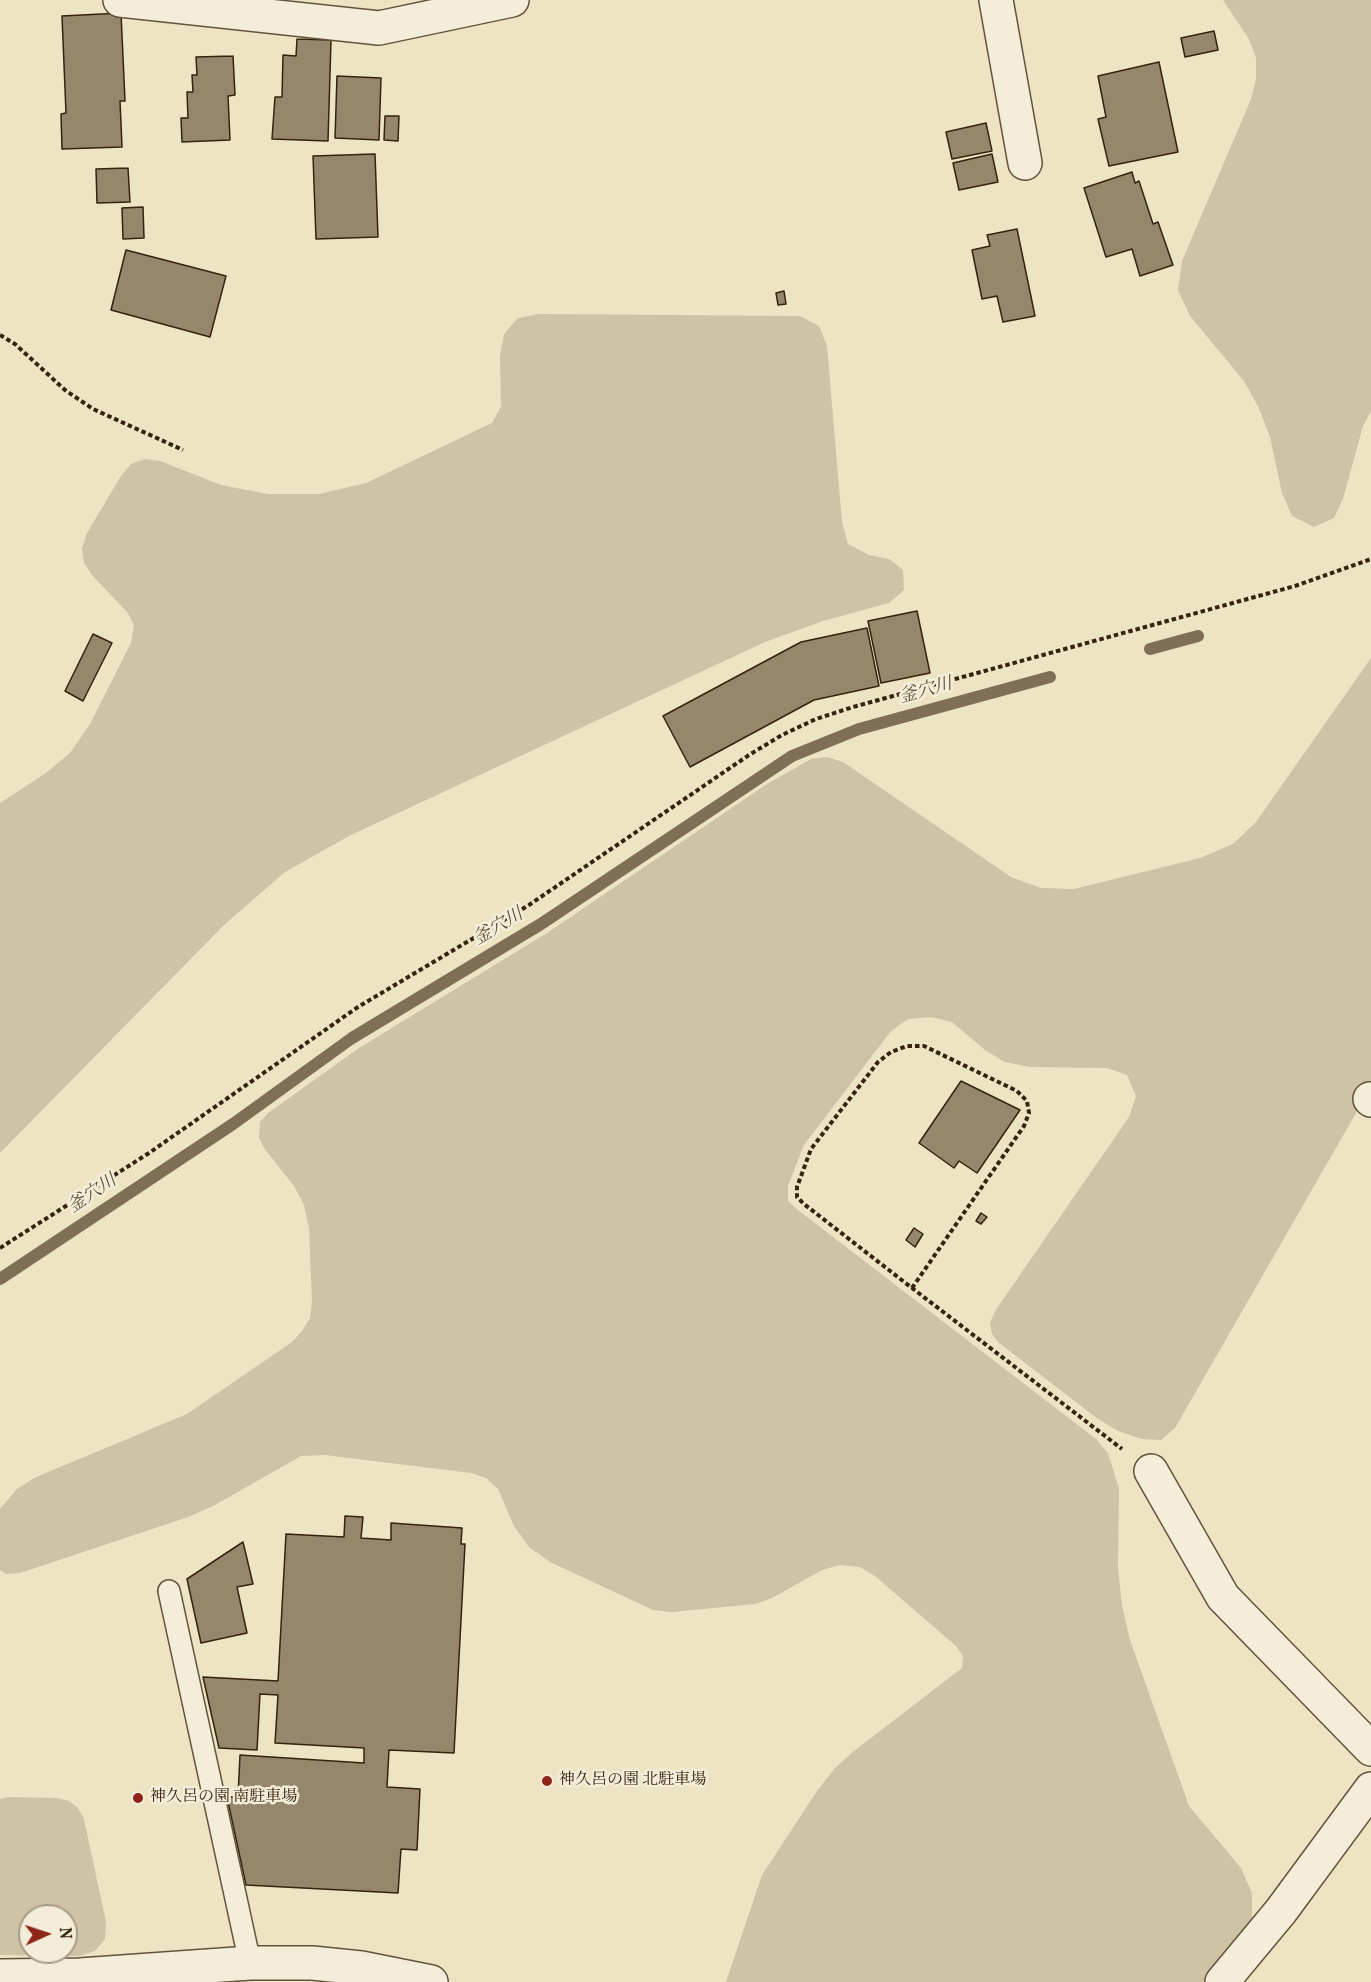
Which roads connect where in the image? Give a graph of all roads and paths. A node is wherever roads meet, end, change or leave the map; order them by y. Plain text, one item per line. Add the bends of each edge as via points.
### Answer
1 (120, 0) edge
2 (512, 0) edge
3 (996, 0) edge
4 (1025, 163) dead end
5 (0, 335) edge
6 (183, 450) dead end
7 (1371, 559) edge
8 (0, 1248) edge
9 (912, 1288) junction
10 (1151, 1471) joint
11 (169, 1591) dead end
12 (1371, 1749) edge
13 (1371, 1789) edge
14 (250, 1963) junction
15 (0, 1976) edge
16 (431, 1982) edge
17 (1222, 1982) edge

1 - 2 street via 379,28
3 - 4 street
5 - 6 path via 93,409
7 - 8 path via 1295,586 853,707 782,735 529,904 358,1007 176,1135
9 - 9 path via 804,1204 797,1197 797,1187 811,1149 878,1062 899,1049 924,1046 1017,1090 1027,1101 1029,1113 1024,1126
9 - 10 path
10 - 12 street via 1223,1597
11 - 14 lane
13 - 17 street via 1256,1944
14 - 15 street via 80,1975
14 - 16 street via 361,1968

